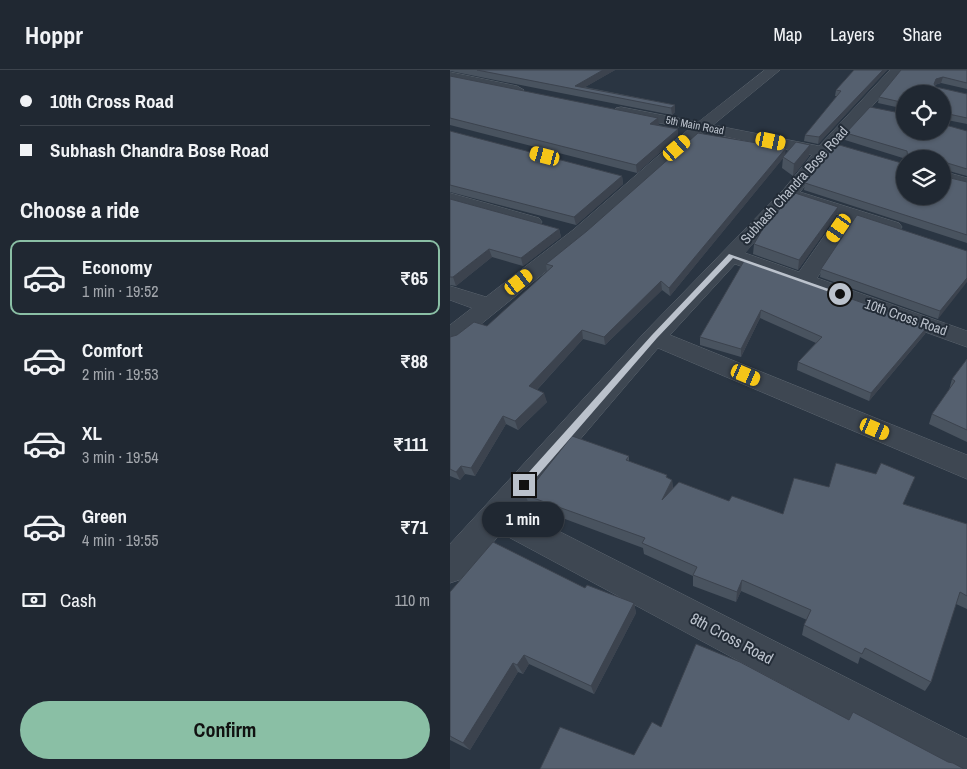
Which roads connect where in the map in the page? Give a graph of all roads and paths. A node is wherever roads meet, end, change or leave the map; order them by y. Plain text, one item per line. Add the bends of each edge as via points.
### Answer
1 (490, 70) edge
2 (772, 70) edge
3 (897, 70) edge
4 (450, 76) edge
5 (470, 79) junction
6 (450, 88) edge
7 (533, 94) edge
8 (608, 108) edge
9 (702, 126) junction
10 (835, 148) junction
11 (621, 176) edge
12 (951, 179) edge
13 (640, 181) junction
14 (967, 183) edge
15 (790, 193) junction
16 (450, 198) edge
17 (850, 213) junction
18 (580, 234) junction
19 (913, 234) edge
20 (732, 255) junction
21 (804, 281) junction
22 (450, 293) edge
23 (489, 306) junction
24 (450, 337) edge
25 (654, 337) junction
26 (967, 338) edge
27 (967, 467) edge
28 (497, 515) junction
29 (450, 568) edge
30 (967, 761) edge

1 - 5 street
2 - 9 street
3 - 10 street, Subhash Chandra Bose Road via 874,108
4 - 5 street
5 - 6 street
5 - 7 street
8 - 9 street, 5th Main Road
9 - 10 street, 5th Main Road
9 - 13 street
10 - 15 street, Subhash Chandra Bose Road
11 - 13 street
12 - 14 street
13 - 18 street
15 - 17 street
15 - 20 street, Subhash Chandra Bose Road
16 - 18 street
17 - 19 street
17 - 21 street
18 - 23 street
20 - 21 street, 10th Cross Road
20 - 25 street, Subhash Chandra Bose Road
21 - 26 street, 10th Cross Road
22 - 23 street
23 - 24 street
25 - 27 street
25 - 28 street, Subhash Chandra Bose Road
28 - 29 street, Subhash Chandra Bose Road
28 - 30 street, 8th Cross Road

